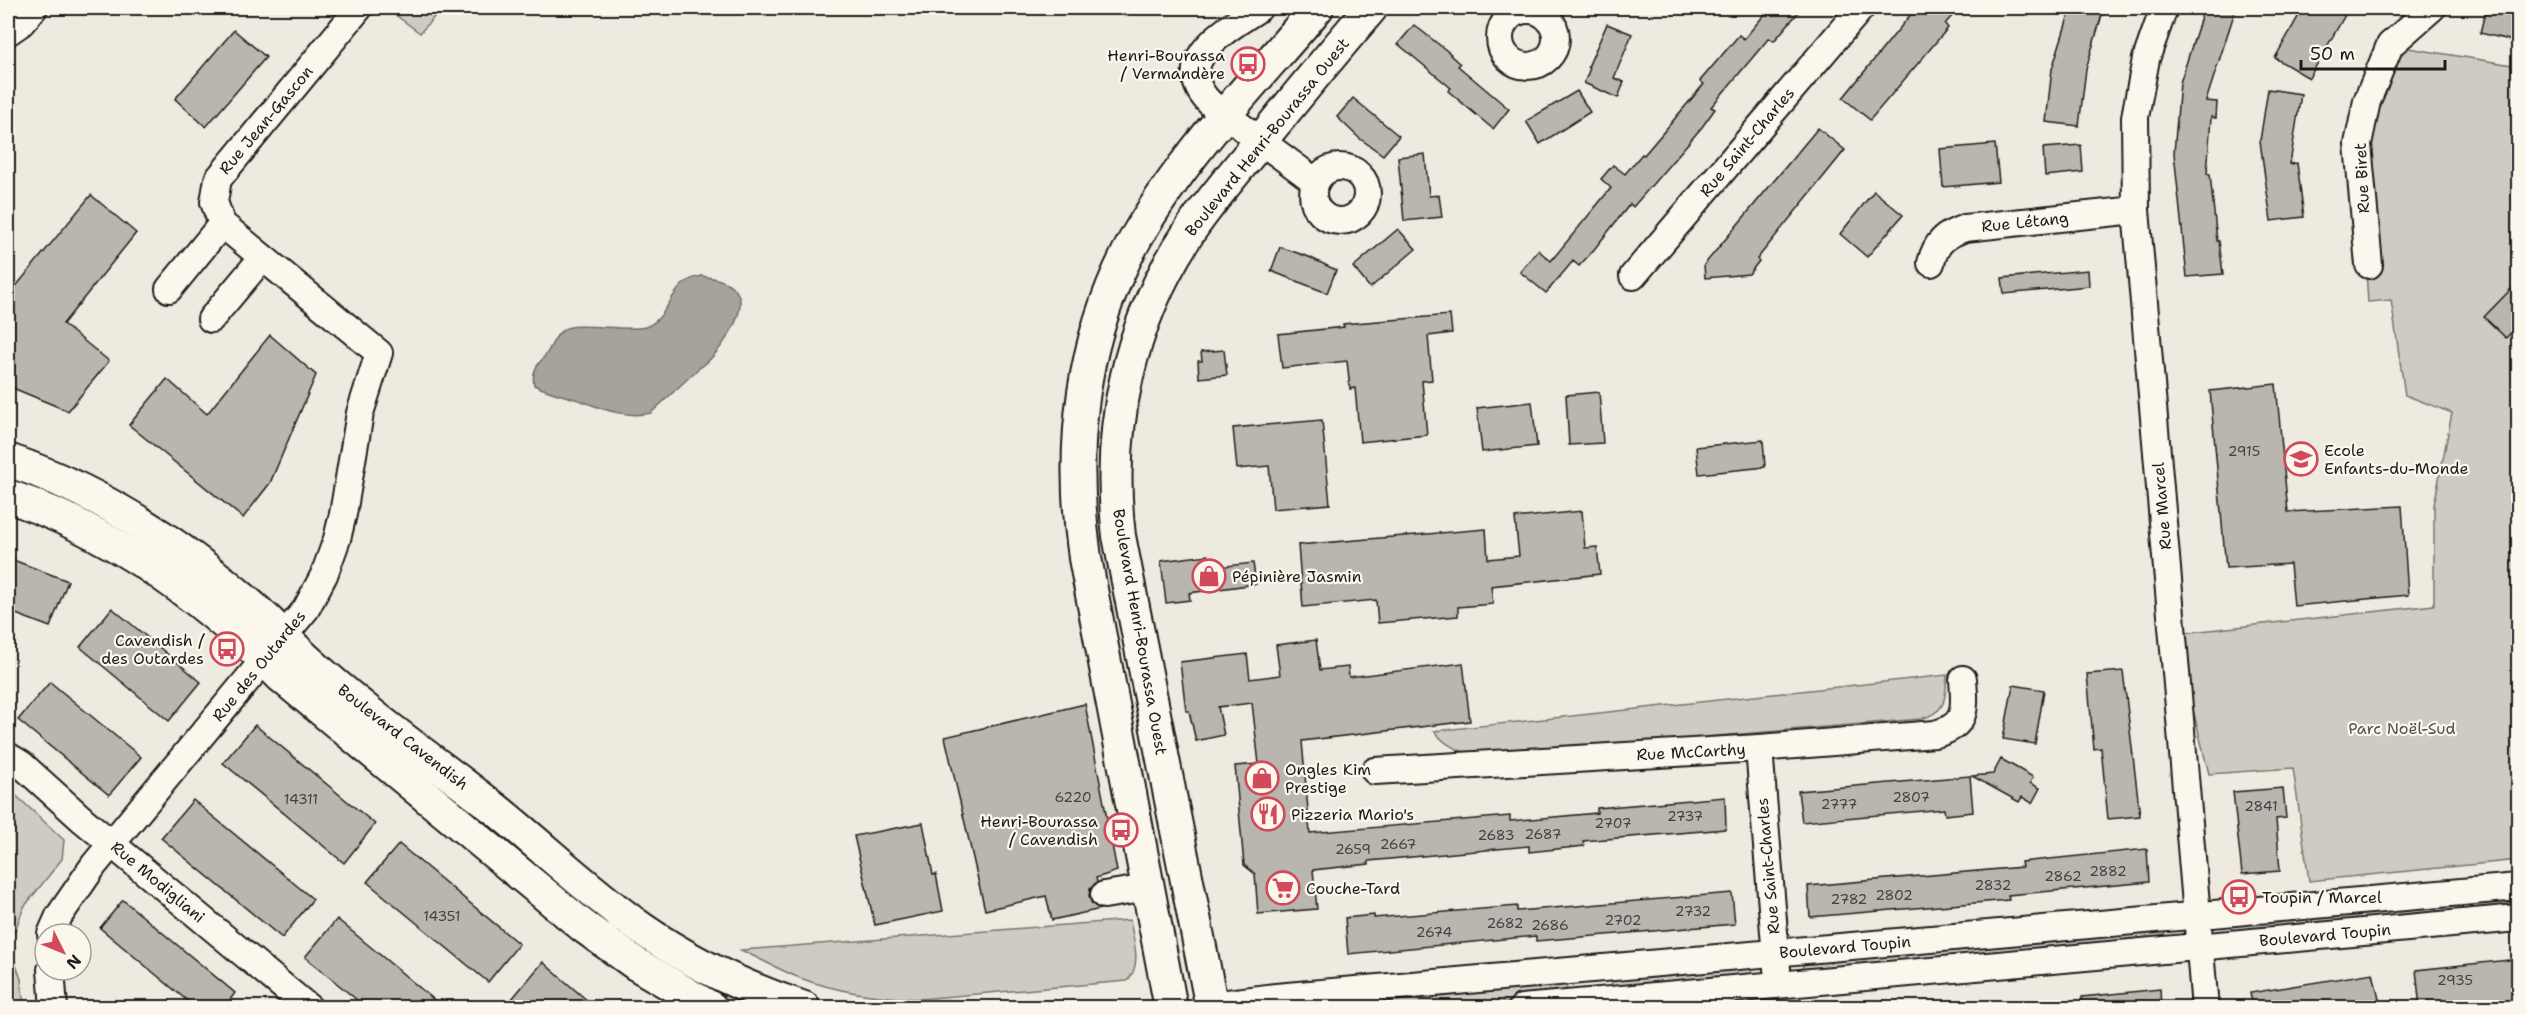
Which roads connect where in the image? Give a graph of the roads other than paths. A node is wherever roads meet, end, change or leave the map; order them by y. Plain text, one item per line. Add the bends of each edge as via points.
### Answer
1 (34, 8) edge
2 (359, 8) edge
3 (1259, 8) edge
4 (1317, 8) edge
5 (1371, 8) edge
6 (1861, 8) edge
7 (2164, 8) edge
8 (2432, 8) edge
9 (8, 32) edge
10 (1226, 115) junction
11 (1261, 140) junction
12 (1316, 182) dead end
13 (2136, 210) junction
14 (222, 224) junction
15 (262, 258) junction
16 (1932, 263) dead end
17 (2369, 265) dead end
18 (1633, 276) dead end
19 (169, 290) dead end
20 (211, 319) dead end
21 (8, 460) edge
22 (8, 496) edge
23 (275, 649) junction
24 (1963, 679) dead end
25 (1759, 748) junction
26 (8, 756) edge
27 (1375, 771) dead end
28 (112, 843) junction
29 (1147, 883) junction
30 (2518, 887) edge
31 (1107, 889) dead end
32 (2199, 915) junction
33 (2518, 918) edge
34 (56, 922) edge
35 (2201, 946) junction
36 (1775, 954) junction
37 (1589, 970) junction
38 (52, 982) edge
39 (1778, 984) junction
40 (1592, 1004) edge
41 (305, 1006) edge
42 (1171, 1007) edge
43 (1209, 1007) edge
44 (54, 1008) edge
45 (711, 1008) edge
46 (804, 1008) edge
47 (1162, 1008) edge
48 (1522, 1008) edge
49 (2205, 1008) edge

1 - 9 street
2 - 14 street, Rue Jean-Gascon via 218,179 214,202
3 - 10 street via 1215,38 1197,63 1202,93
4 - 10 main road
5 - 11 main road, Boulevard Henri-Bourassa Ouest
6 - 18 street, Rue Saint-Charles
7 - 13 street, Rue Marcel via 2146,59 2135,117
8 - 17 street, Rue Biret via 2390,45 2367,101 2358,144
10 - 11 street
10 - 29 main road via 1171,184 1127,254 1092,348 1080,421 1079,517
11 - 12 street
11 - 43 main road, Boulevard Henri-Bourassa Ouest via 1191,230 1152,301 1126,376 1115,450 1116,512 1122,556
13 - 16 street, Rue Létang via 1965,228 1940,241
13 - 32 street, Rue Marcel
14 - 15 street
14 - 19 street
15 - 20 street
15 - 23 street, Rue des Outardes via 379,353 360,413 343,514 331,557 306,609
21 - 23 main road, Boulevard Cavendish via 81,490 149,528 195,562
22 - 23 main road, Boulevard Cavendish via 91,532 159,571 202,604
23 - 28 street, Rue des Outardes
23 - 45 main road, Boulevard Cavendish via 282,677 583,926 636,964
23 - 46 main road, Boulevard Cavendish via 307,660 642,928 724,976
24 - 25 street, Rue McCarthy via 1965,705 1951,730
25 - 27 street, Rue McCarthy
25 - 36 street, Rue Saint-Charles
26 - 28 street, Rue Modigliani
28 - 34 street, Rue des Outardes
28 - 41 street, Rue Modigliani
29 - 31 street
29 - 42 main road
30 - 32 street, Boulevard Toupin
32 - 35 street, Rue Marcel
32 - 36 street, Boulevard Toupin
33 - 35 street, Boulevard Toupin
35 - 39 street, Boulevard Toupin
35 - 49 street, Rue Marcel
36 - 37 street, Boulevard Toupin
36 - 39 street, Rue Saint-Charles
37 - 40 street
37 - 43 street, Boulevard Toupin via 1276,997
38 - 44 street
39 - 40 street, Boulevard Toupin
40 - 48 street, Boulevard Toupin
42 - 43 main road, Boulevard Toupin
42 - 47 main road

